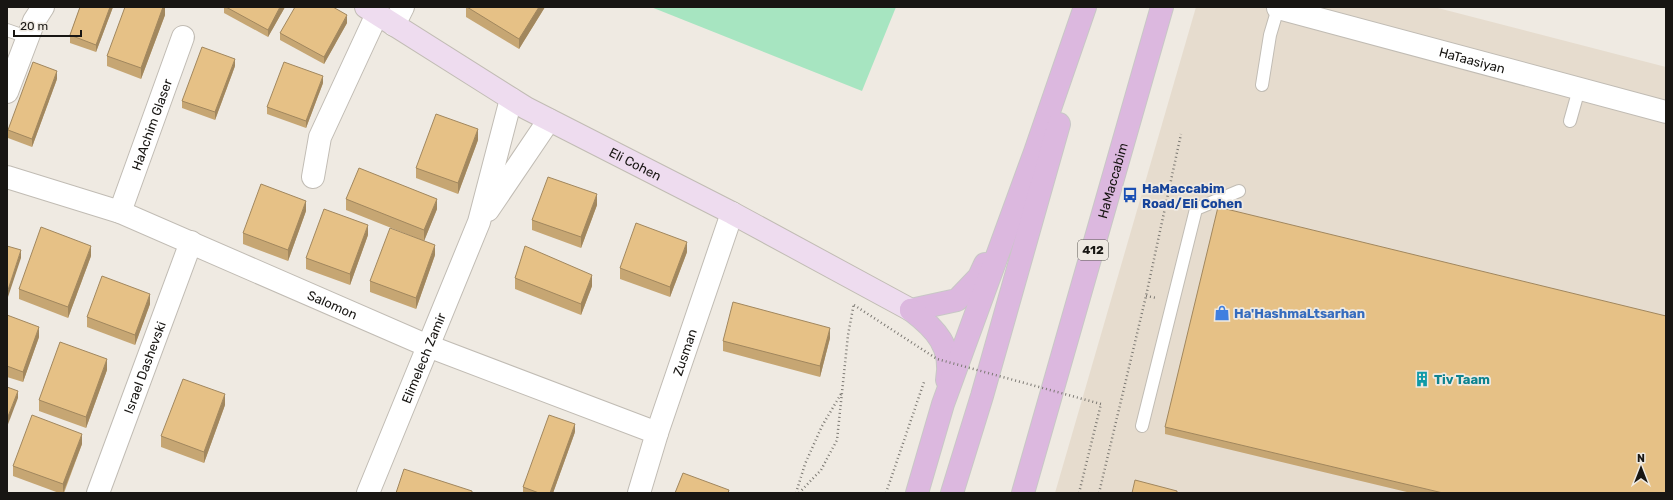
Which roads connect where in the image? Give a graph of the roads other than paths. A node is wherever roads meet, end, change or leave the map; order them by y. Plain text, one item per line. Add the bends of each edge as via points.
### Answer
1 (43, 7) edge
2 (1085, 7) edge
3 (1092, 7) edge
4 (1162, 7) edge
5 (1278, 8) joint
6 (385, 13) edge
7 (7, 30) edge
8 (27, 37) junction
9 (184, 37) dead end
10 (1262, 85) dead end
11 (1579, 89) junction
12 (7, 92) edge
13 (511, 99) junction
14 (1666, 112) edge
15 (549, 120) junction
16 (1570, 121) dead end
17 (313, 176) dead end
18 (7, 177) edge
19 (1024, 180) junction
20 (1239, 191) dead end
21 (120, 212) junction
22 (732, 213) junction
23 (479, 222) junction
24 (191, 242) junction
25 (911, 310) junction
26 (428, 346) junction
27 (943, 404) junction
28 (1142, 426) dead end
29 (657, 433) junction
30 (98, 493) edge
31 (368, 493) edge
32 (639, 493) edge
33 (917, 493) edge
34 (952, 493) edge
35 (1023, 493) edge

1 - 8 street
2 - 19 main road
3 - 34 main road
4 - 35 main road, HaMaccabim / 412
5 - 10 lane via 1270,35
5 - 11 street, HaTaasiyan
6 - 13 street, Eli Cohen
6 - 17 street via 320,137
7 - 8 lane
8 - 12 street
9 - 21 street, HaAchim Glaser
11 - 14 street, HaTaasiyan
11 - 16 lane
13 - 15 street, Eli Cohen
13 - 23 street, Elimelech Zamir
15 - 22 street, Eli Cohen
15 - 23 street, Elimelech Zamir
18 - 21 street, Salomon
19 - 25 main road via 979,277 957,300
19 - 27 main road
20 - 28 lane via 1196,209
21 - 24 street, Salomon
22 - 25 street, Eli Cohen
22 - 29 street, Zusman
23 - 26 street, Elimelech Zamir
24 - 26 street, Salomon
24 - 30 street, Israel Dashevski
25 - 27 main road via 930,324 945,347 949,368
26 - 29 street, Salomon
26 - 31 street, Elimelech Zamir
27 - 33 main road
29 - 32 street, Zusman

